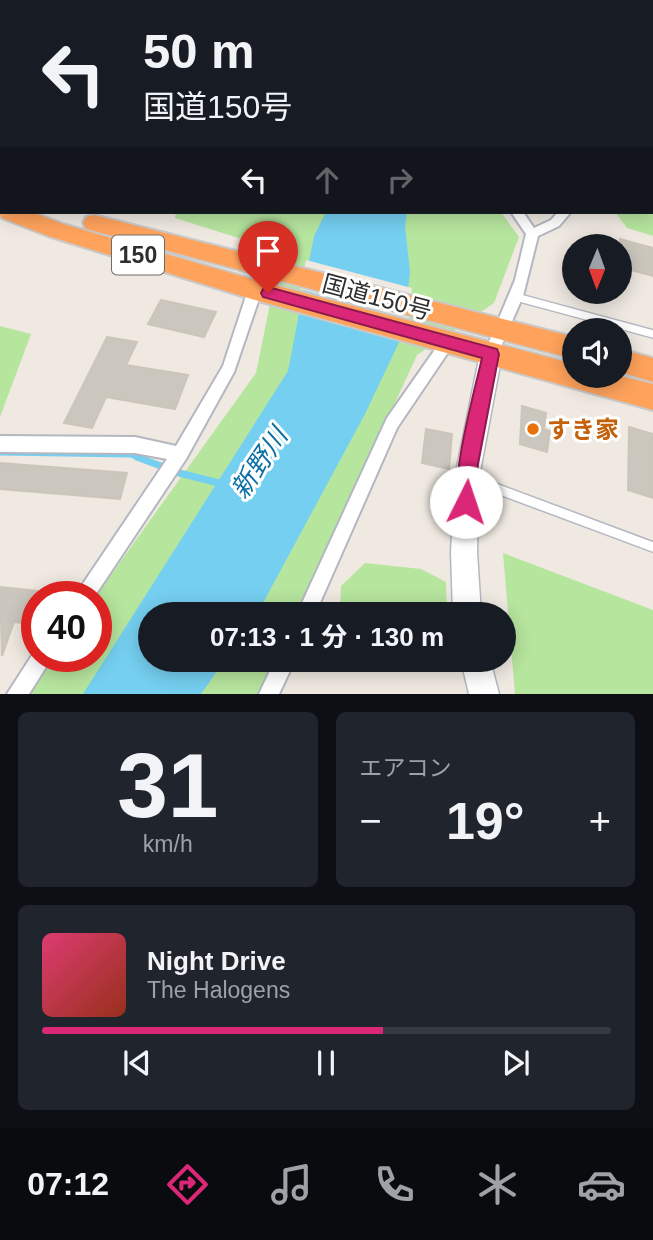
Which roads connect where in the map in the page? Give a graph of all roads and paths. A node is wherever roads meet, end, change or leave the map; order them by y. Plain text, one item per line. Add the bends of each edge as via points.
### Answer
1 (15, 214) edge
2 (65, 214) edge
3 (518, 214) edge
4 (563, 214) edge
5 (532, 234) junction
6 (267, 284) junction
7 (516, 297) junction
8 (503, 329) junction
9 (437, 330) junction
10 (653, 334) edge
11 (562, 345) edge
12 (491, 354) junction
13 (632, 364) edge
14 (653, 370) edge
15 (562, 373) edge
16 (619, 388) edge
17 (653, 397) edge
18 (0, 444) edge
19 (180, 454) junction
20 (467, 477) junction
21 (653, 547) edge
22 (94, 581) edge
23 (311, 602) edge
24 (466, 602) edge
25 (32, 672) edge
26 (279, 672) edge
27 (478, 672) edge
28 (17, 694) edge
29 (269, 694) edge
30 (484, 694) edge

1 - 6 highway, 国道150号 / 150 via 56,230
2 - 6 highway, 国道150号 / 150
3 - 5 street
4 - 5 street
5 - 7 street
6 - 9 highway, 国道150号 / 150
6 - 19 street via 229,368
7 - 8 street
7 - 10 lane
8 - 9 highway, 国道150号 / 150
8 - 11 highway, 国道150号 / 150
8 - 12 street
9 - 12 highway, 国道150号 / 150
9 - 23 street
12 - 15 highway, 国道150号 / 150
12 - 20 street
13 - 14 highway
16 - 17 highway, 国道150号 / 150
18 - 19 street via 135,445
19 - 22 street
20 - 21 lane
20 - 24 street
25 - 28 street
26 - 29 street
27 - 30 street

